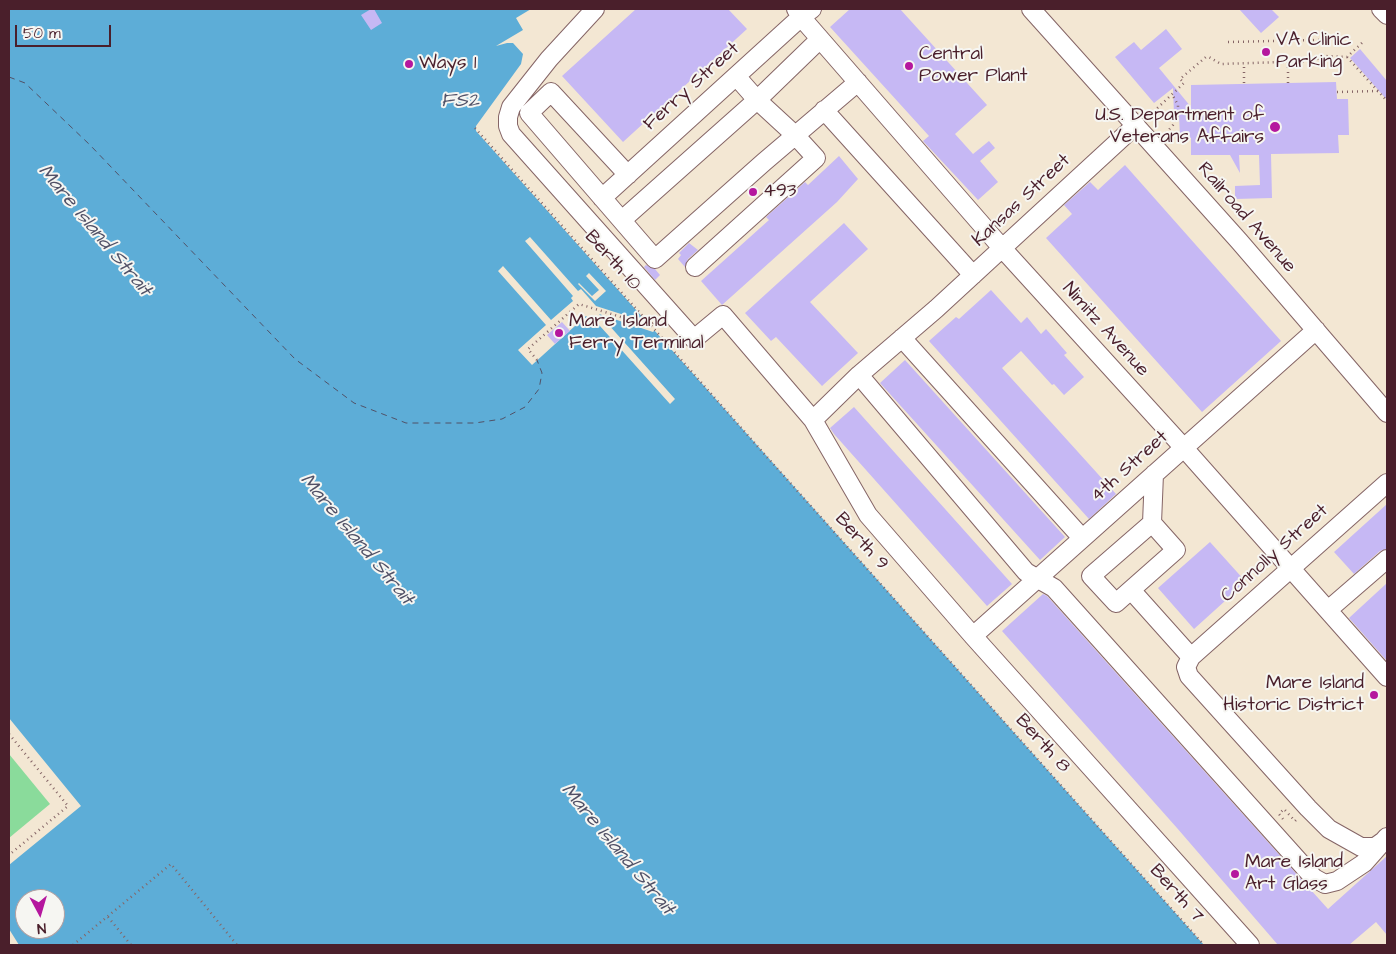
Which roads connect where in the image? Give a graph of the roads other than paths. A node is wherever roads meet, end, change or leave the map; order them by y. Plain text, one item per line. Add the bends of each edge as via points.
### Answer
1 (595, 9) edge
2 (1031, 9) edge
3 (1381, 9) edge
4 (803, 11) edge
5 (1387, 15) edge
6 (820, 39) junction
7 (736, 76) junction
8 (858, 82) junction
9 (757, 100) junction
10 (824, 110) junction
11 (1143, 120) junction
12 (795, 135) junction
13 (628, 175) junction
14 (602, 198) junction
15 (622, 220) junction
16 (1002, 248) junction
17 (695, 267) dead end
18 (973, 275) junction
19 (1316, 330) junction
20 (902, 338) junction
21 (859, 376) junction
22 (1387, 414) edge
23 (813, 420) junction
24 (1184, 448) junction
25 (1154, 474) junction
26 (1387, 483) edge
27 (1152, 522) junction
28 (1082, 538) junction
29 (1387, 559) edge
30 (1291, 568) junction
31 (1038, 579) junction
32 (1131, 590) junction
33 (1328, 610) junction
34 (973, 636) junction
35 (1191, 657) junction
36 (1387, 676) edge
37 (1385, 840) edge
38 (1250, 945) edge

1 - 23 street via 511,107 508,126 511,134 694,339 723,315
2 - 11 street, Railroad Avenue
3 - 5 street
4 - 6 street, Nimitz Avenue
4 - 7 street, Ferry Street
6 - 8 street, Nimitz Avenue
6 - 9 street
7 - 9 street
7 - 13 street, Ferry Street
8 - 10 street
8 - 16 street, Nimitz Avenue
9 - 12 street
9 - 15 street
10 - 12 street
10 - 18 street
11 - 16 street, Kansas Street
11 - 19 street, Railroad Avenue
12 - 15 street via 655,259
12 - 17 street via 816,158
13 - 14 street, Ferry Street
13 - 14 street via 551,92 528,112
14 - 15 street
16 - 18 street, Kansas Street
16 - 24 street, Nimitz Avenue
18 - 20 street, Kansas Street
19 - 22 street, Railroad Avenue
19 - 24 street, 4th Street
20 - 21 street, Kansas Street
20 - 28 street
21 - 23 street, Kansas Street
21 - 31 street via 1026,572
23 - 34 street via 868,516
24 - 25 street, 4th Street
24 - 30 street, Nimitz Avenue
25 - 27 street
25 - 28 street, 4th Street
26 - 30 street, Connolly Street
27 - 32 street via 1176,550
27 - 32 street via 1091,576 1116,603
28 - 31 street, 4th Street
29 - 33 street
30 - 33 street, Nimitz Avenue
30 - 35 street, Connolly Street
31 - 34 street, 4th Street
31 - 37 street via 1054,588 1319,882 1331,884 1337,881 1364,863
32 - 35 street
33 - 36 street, Nimitz Avenue
34 - 38 street
35 - 37 street via 1186,663 1188,674 1329,829 1357,846 1375,847

